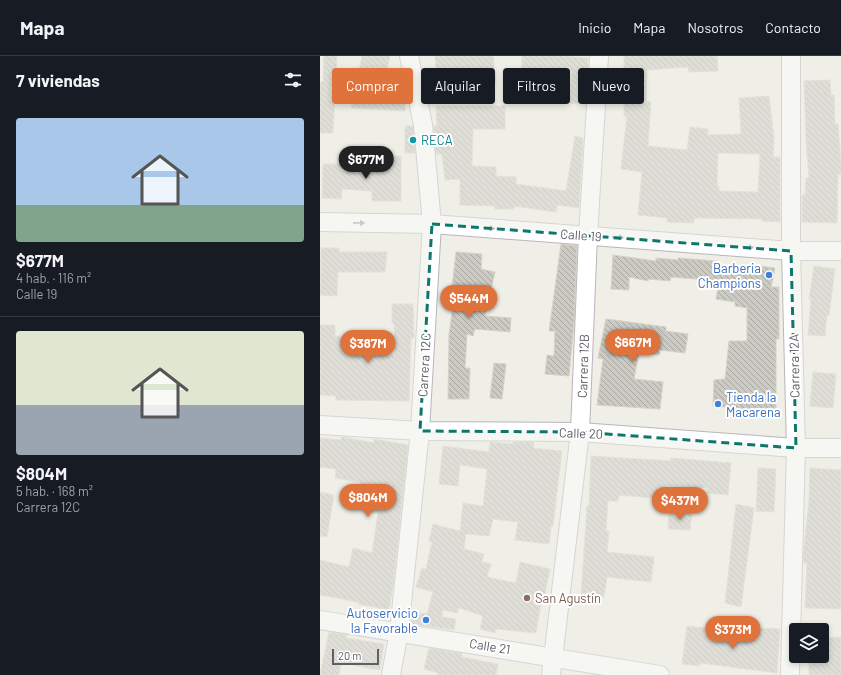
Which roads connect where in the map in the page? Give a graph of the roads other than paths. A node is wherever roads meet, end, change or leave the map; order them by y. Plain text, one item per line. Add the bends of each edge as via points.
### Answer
1 (409, 56) edge
2 (599, 56) edge
3 (790, 56) edge
4 (320, 222) edge
5 (432, 224) junction
6 (588, 235) junction
7 (791, 251) junction
8 (841, 251) edge
9 (320, 425) edge
10 (420, 431) junction
11 (580, 432) junction
12 (796, 448) junction
13 (841, 448) edge
14 (320, 620) edge
15 (399, 631) junction
16 (553, 657) junction
17 (390, 675) edge
18 (551, 675) edge
19 (660, 675) edge
20 (790, 675) edge

1 - 5 street, Carrera 12C via 424,125
2 - 6 street, Carrera 12B
3 - 7 street, Carrera 12A
4 -> 5 street, Calle 19
5 -> 6 street, Calle 19
5 - 10 street, Carrera 12C
6 -> 7 street, Calle 19
6 - 11 street, Carrera 12B
7 - 8 street, Calle 19
7 - 12 street, Carrera 12A
9 - 10 street, Calle 20
10 - 11 street, Calle 20
10 - 15 street, Carrera 12C
11 - 12 street, Calle 20
11 - 16 street, Carrera 12B
12 - 13 street, Calle 20
12 - 20 street, Carrera 12A
14 - 15 street, Calle 21
15 - 16 street, Calle 21
15 - 17 street, Carrera 12C
16 - 18 street, Carrera 12B
16 - 19 street, Calle 21

